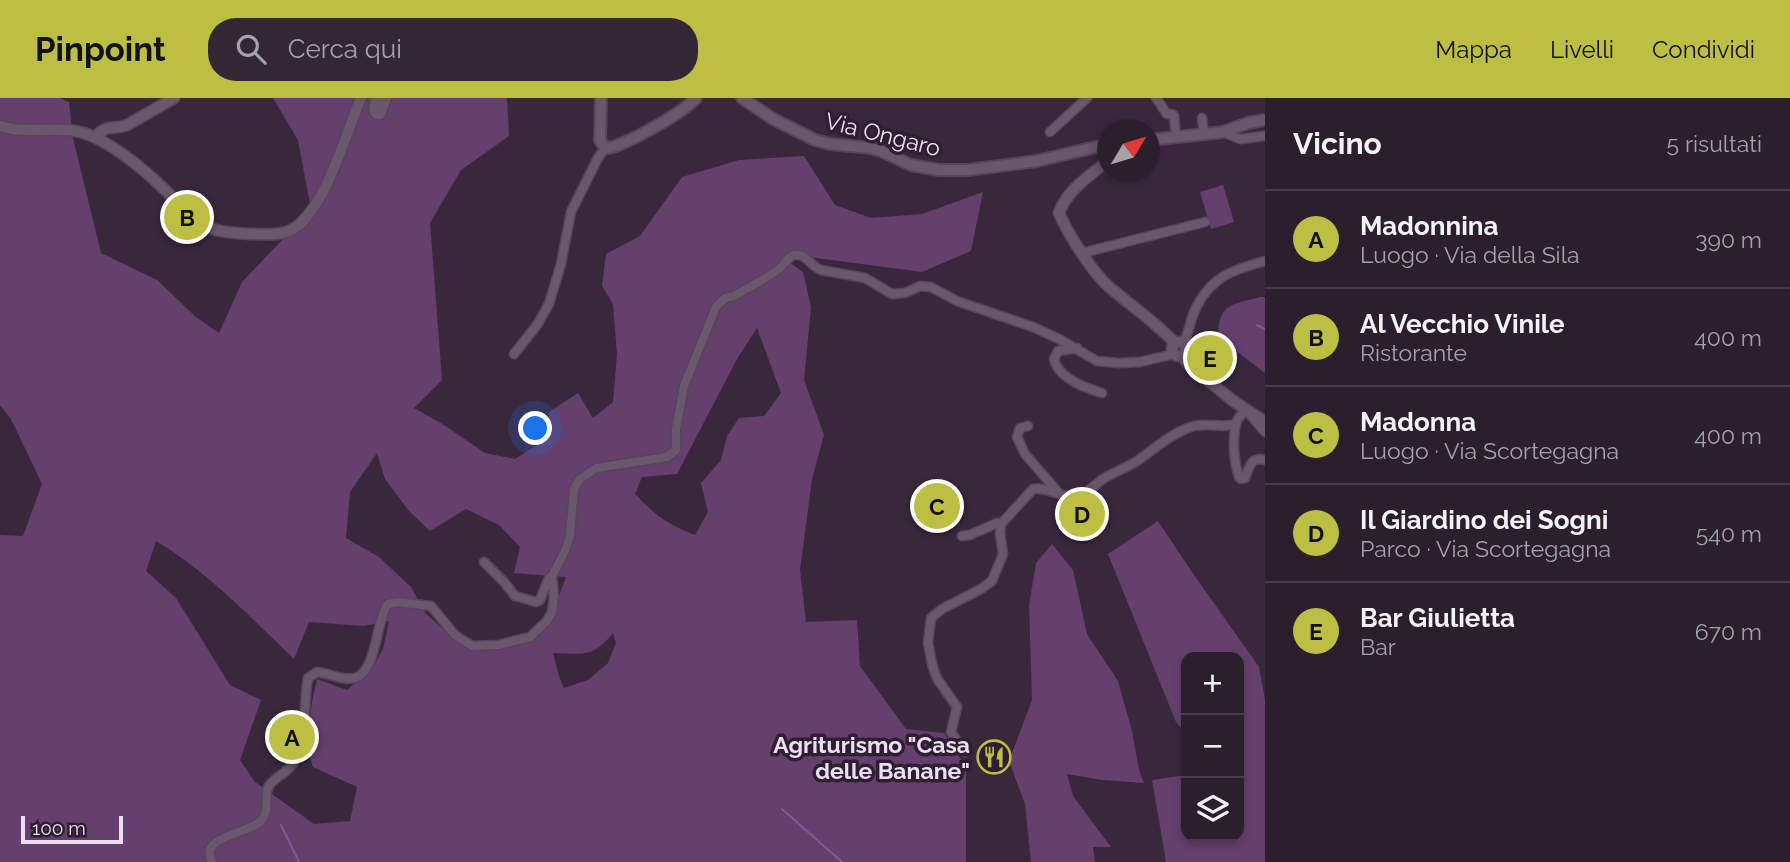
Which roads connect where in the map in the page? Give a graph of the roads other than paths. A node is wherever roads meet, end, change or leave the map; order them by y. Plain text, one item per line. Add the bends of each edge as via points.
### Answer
1 (174, 98) edge
2 (361, 98) edge
3 (377, 98) edge
4 (386, 98) edge
5 (601, 98) edge
6 (696, 98) edge
7 (742, 98) edge
8 (1087, 98) edge
9 (1156, 98) edge
10 (1202, 118) dead end
11 (1265, 120) edge
12 (0, 126) edge
13 (1050, 132) dead end
14 (1223, 132) junction
15 (1204, 133) junction
16 (1176, 136) junction
17 (1265, 136) edge
18 (95, 137) junction
19 (1160, 138) edge
20 (1097, 147) edge
21 (605, 148) junction
22 (1097, 170) edge
23 (1205, 222) dead end
24 (1083, 253) junction
25 (1265, 261) edge
26 (1077, 348) junction
27 (1179, 349) junction
28 (514, 354) dead end
29 (1102, 393) dead end
30 (1246, 410) junction
31 (1265, 422) edge
32 (1236, 424) junction
33 (1028, 426) dead end
34 (1265, 432) edge
35 (1265, 460) edge
36 (1060, 495) junction
37 (1001, 524) junction
38 (962, 536) dead end
39 (484, 562) dead end
40 (552, 576) junction
41 (965, 752) dead end
42 (212, 862) edge

1 - 18 street via 127,125 103,128
2 - 18 street via 326,187 299,224 281,234 211,229 136,163
3 - 4 street via 374,106 380,114
5 - 21 main road via 600,140
6 - 21 main road via 671,117
7 - 20 main road, Via Ongaro via 816,140 871,148 922,168 968,170 1037,162
8 - 13 street
9 - 16 street via 1167,114 1174,116
10 - 15 street
11 - 14 main road
12 - 18 street via 65,129
14 - 15 main road
14 - 17 street via 1240,139
15 - 16 main road
16 - 19 main road
21 - 28 street via 571,212 549,304
22 - 24 street via 1072,190 1059,213
23 - 24 street
24 - 27 street via 1105,284 1147,316
25 - 27 street via 1225,275 1210,287 1196,306
26 - 27 street via 1097,361 1118,363 1140,362
26 - 29 street via 1058,351 1055,364 1071,380
26 - 40 street via 931,287 892,294 866,278 821,270 802,256 791,256 780,268 716,307 684,386 676,450 667,457 596,468 577,482 570,537
27 - 30 street via 1189,365
30 - 31 street
30 - 32 street
30 - 34 street
32 - 35 street via 1238,477 1245,478 1255,459
32 - 36 street via 1190,427 1081,494
33 - 36 street via 1020,428 1017,437 1025,454
36 - 37 street via 1033,489
37 - 38 street
37 - 41 street via 1003,554 992,581 942,609 929,623 933,668 957,707 951,732
39 - 40 street via 515,596 536,602
40 - 42 street via 553,606 547,621 530,637 498,645 472,646 427,605 388,604 372,655 359,677 320,672 308,678 296,759 269,786 264,818 214,843 209,851

